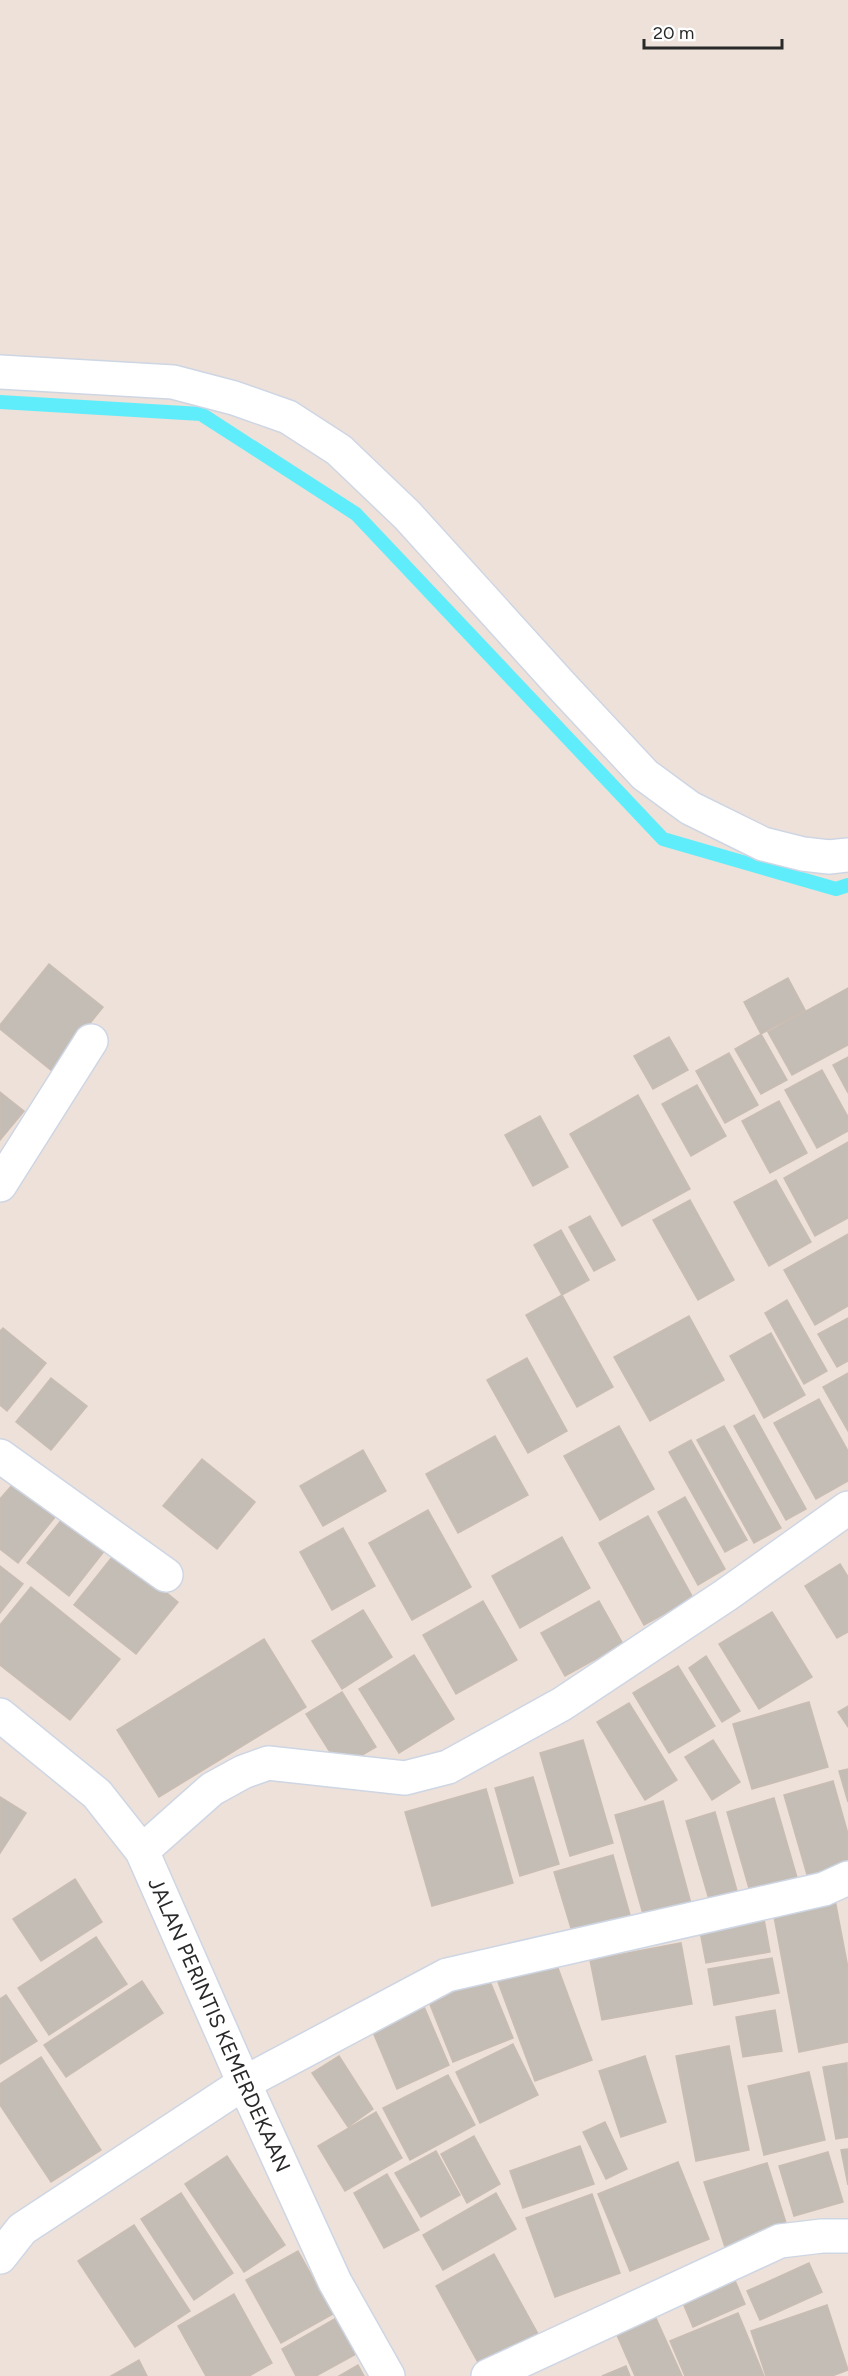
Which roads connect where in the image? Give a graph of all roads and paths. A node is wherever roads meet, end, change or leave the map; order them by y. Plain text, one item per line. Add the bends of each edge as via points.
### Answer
1 (0, 372) edge
2 (848, 855) edge
3 (91, 1041) dead end
4 (0, 1185) edge
5 (0, 1456) edge
6 (848, 1508) edge
7 (166, 1575) dead end
8 (0, 1715) edge
9 (142, 1851) junction
10 (848, 1878) edge
11 (244, 2083) junction
12 (848, 2236) edge
13 (0, 2257) edge
14 (388, 2376) edge
15 (488, 2376) edge

1 - 2 street via 173,382 288,417 339,450 407,515 645,775 690,808 763,844 803,854
3 - 4 street
5 - 7 street
6 - 9 street via 562,1704 448,1767 405,1778 268,1763 212,1789
8 - 9 street, JALAN PERINTIS KEMERDEKAAN via 97,1794
9 - 11 street, JALAN PERINTIS KEMERDEKAAN
10 - 11 street via 824,1889 447,1975
11 - 13 street via 22,2229
11 - 14 street, JALAN PERINTIS KEMERDEKAAN via 335,2282
12 - 15 street via 780,2241

